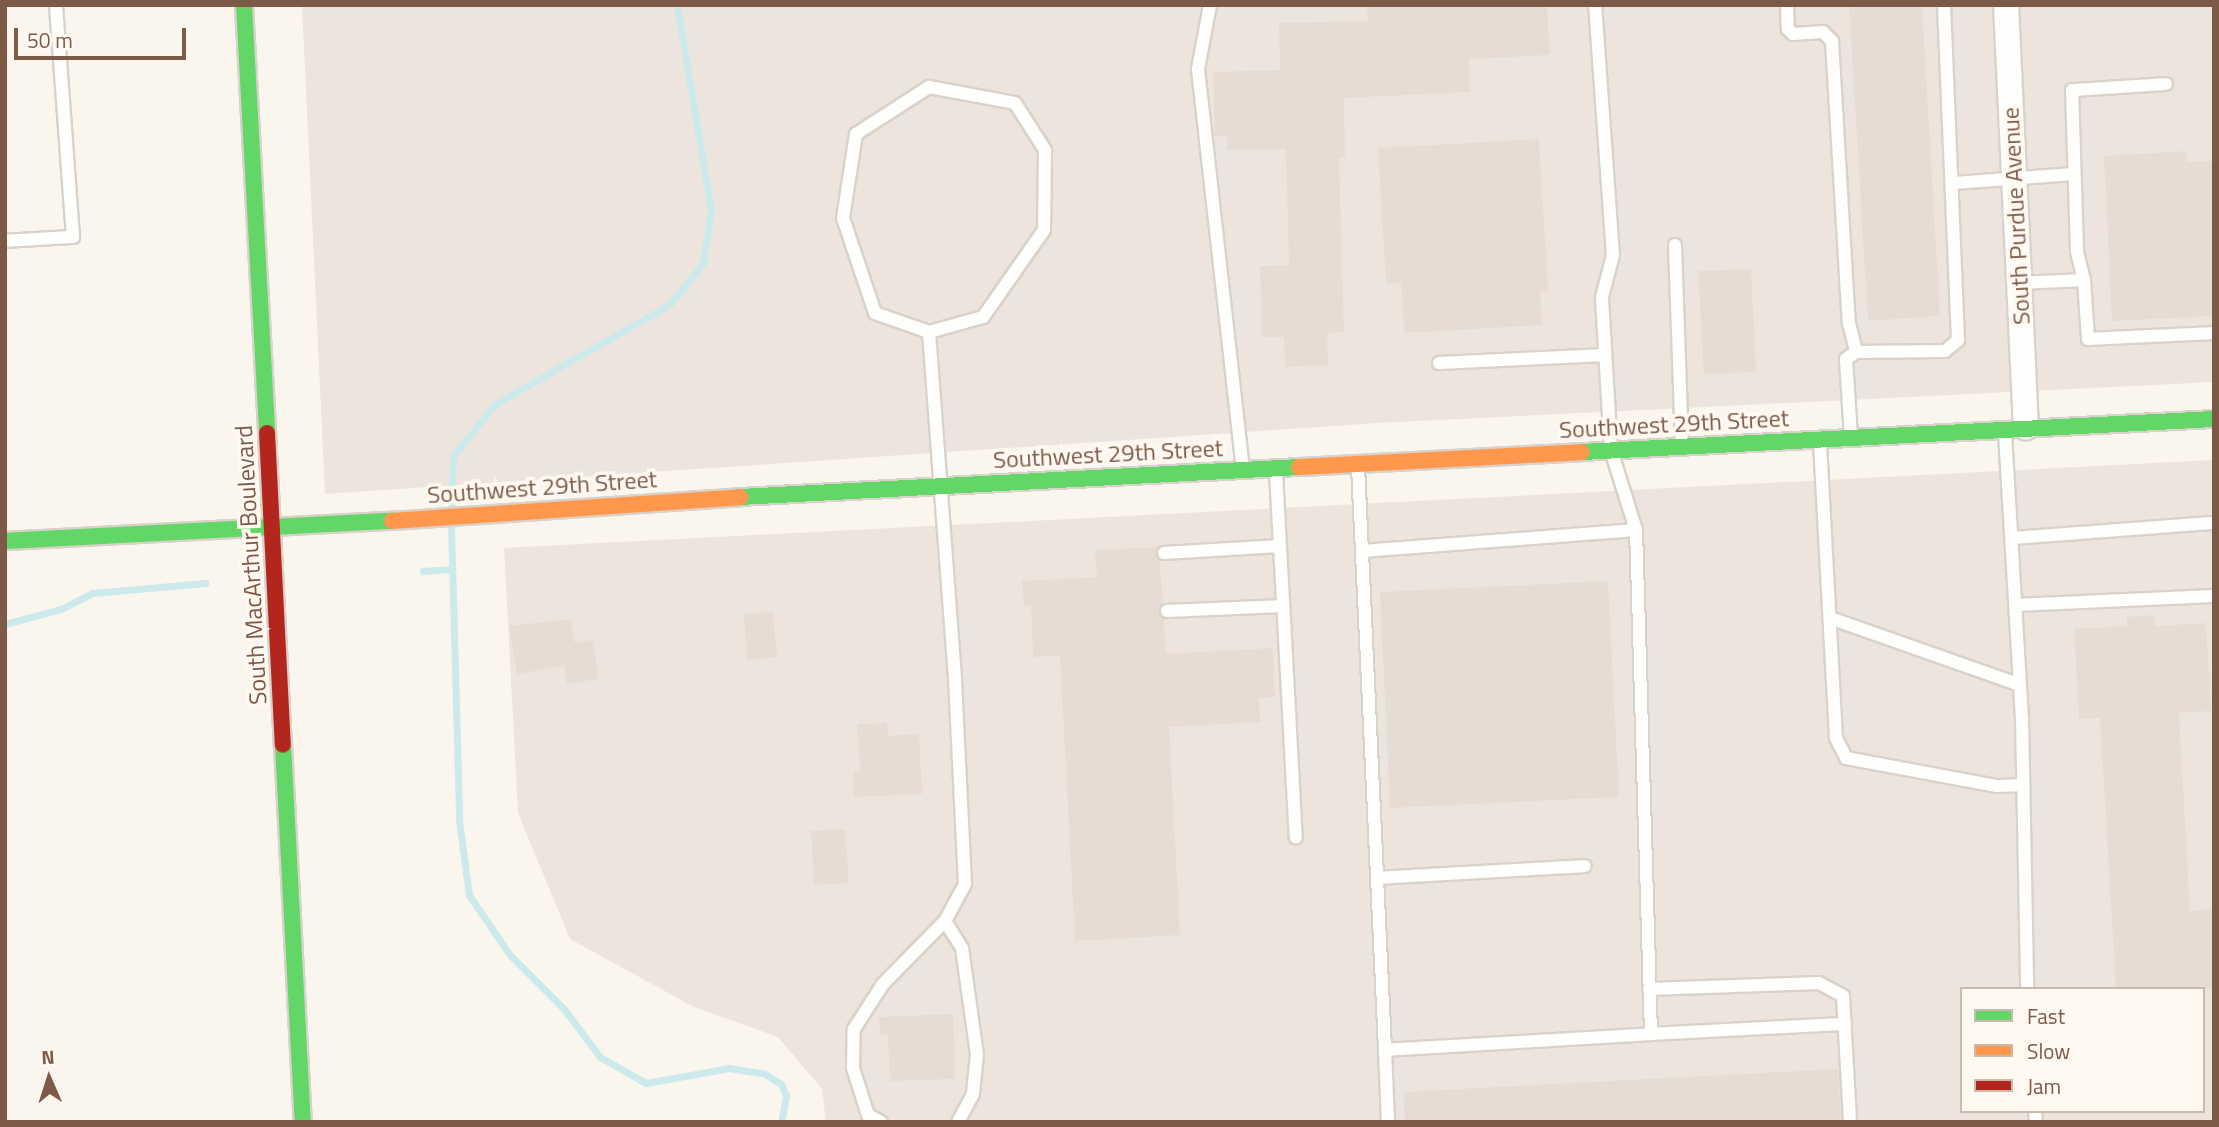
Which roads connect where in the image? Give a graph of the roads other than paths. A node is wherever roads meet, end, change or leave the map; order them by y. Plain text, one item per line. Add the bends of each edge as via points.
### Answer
1 (55, 5) edge
2 (244, 5) edge
3 (1210, 5) edge
4 (1595, 5) edge
5 (1787, 5) edge
6 (1944, 5) edge
7 (2006, 5) edge
8 (2166, 83) dead end
9 (2074, 174) junction
10 (2014, 178) junction
11 (1954, 183) junction
12 (5, 241) edge
13 (1675, 244) dead end
14 (2084, 280) junction
15 (2019, 283) junction
16 (929, 332) junction
17 (2214, 333) edge
18 (1856, 352) junction
19 (1605, 355) junction
20 (1439, 363) dead end
21 (2214, 419) edge
22 (2015, 428) junction
23 (1851, 437) junction
24 (1820, 439) junction
25 (1682, 446) junction
26 (1611, 450) junction
27 (1358, 463) junction
28 (1276, 468) junction
29 (1243, 470) junction
30 (942, 486) junction
31 (2214, 523) edge
32 (272, 528) junction
33 (1636, 530) junction
34 (2013, 538) junction
35 (5, 541) edge
36 (1280, 546) junction
37 (1362, 551) junction
38 (1164, 553) dead end
39 (2214, 596) edge
40 (2016, 605) junction
41 (1283, 606) junction
42 (1167, 611) dead end
43 (1830, 618) junction
44 (2020, 685) junction
45 (2023, 785) junction
46 (1296, 838) dead end
47 (1585, 866) dead end
48 (1377, 878) junction
49 (945, 921) junction
50 (2027, 987) edge
51 (1649, 989) junction
52 (1845, 1024) junction
53 (1651, 1034) junction
54 (1385, 1050) junction
55 (303, 1122) edge
56 (881, 1122) edge
57 (958, 1122) edge
58 (1388, 1122) edge
59 (1850, 1122) edge

1 - 12 lane via 73,237
2 - 32 street, South MacArthur Boulevard
3 - 29 lane via 1198,69
4 - 19 lane via 1613,255 1602,297
5 - 18 lane via 1788,29 1793,34 1822,32 1832,41 1849,323
6 - 11 lane
7 - 10 street, South Purdue Avenue
8 - 9 lane via 2072,90
9 - 10 lane
9 - 14 lane via 2077,252
10 - 11 lane
10 - 15 street, South Purdue Avenue
11 - 18 lane via 1958,340 1945,351
13 - 25 lane
14 - 15 lane
14 - 17 lane via 2088,339
15 - 22 street, South Purdue Avenue
16 - 16 lane via 875,313 843,218 856,134 929,87 1015,103 1045,150 1044,230 983,317
16 - 30 lane
18 - 23 lane via 1846,359
19 - 20 lane
19 - 26 lane
21 - 22 street, Southwest 29th Street
22 - 23 street, Southwest 29th Street
22 - 34 lane
23 - 24 street, Southwest 29th Street
24 - 25 street, Southwest 29th Street
24 - 43 lane
25 - 26 street, Southwest 29th Street
26 - 27 street, Southwest 29th Street
26 - 33 lane
27 - 28 street, Southwest 29th Street
27 - 37 lane
28 - 29 street, Southwest 29th Street
28 - 36 lane
29 - 30 street, Southwest 29th Street
30 - 32 street, Southwest 29th Street
30 - 49 lane via 965,884
31 - 34 lane
32 - 35 street, Southwest 29th Street
32 - 55 street, South MacArthur Boulevard
33 - 37 lane
33 - 51 lane
34 - 40 lane
36 - 38 lane
36 - 41 lane
37 - 48 lane
39 - 40 lane
40 - 44 lane
41 - 42 lane
41 - 46 lane
43 - 44 lane
43 - 45 lane via 1836,738 1846,758 1997,786
44 - 45 lane
45 - 50 lane
47 - 48 lane
48 - 54 lane
49 - 56 lane via 883,984 854,1029 853,1068 868,1115
49 - 57 lane via 962,948 977,1055 973,1094
51 - 52 lane via 1819,983 1843,996
51 - 53 lane
52 - 53 lane
52 - 59 lane
53 - 54 lane
54 - 58 lane

